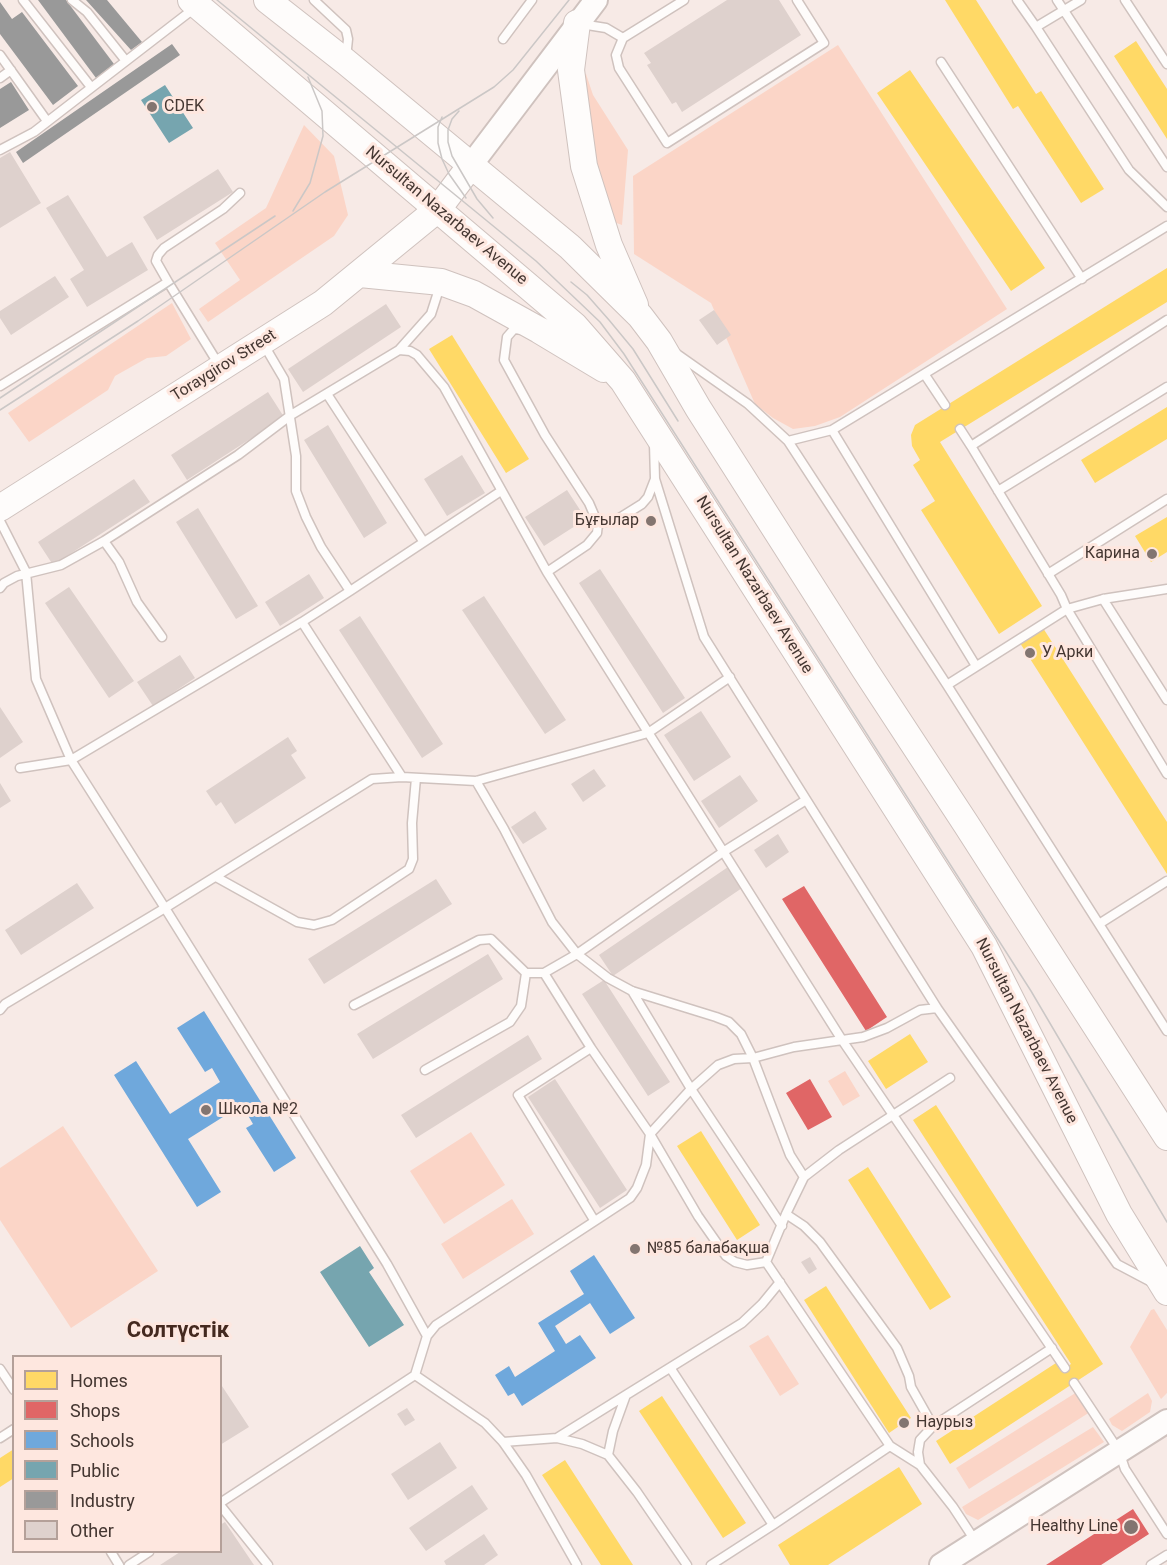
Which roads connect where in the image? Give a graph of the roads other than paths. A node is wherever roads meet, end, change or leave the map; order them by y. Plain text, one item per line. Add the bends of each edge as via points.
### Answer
1 (23, 0) edge
2 (72, 0) edge
3 (267, 0) edge
4 (314, 0) edge
5 (532, 0) edge
6 (596, 0) edge
7 (684, 0) edge
8 (797, 0) edge
9 (1017, 0) edge
10 (1057, 0) edge
11 (1081, 0) edge
12 (1125, 0) edge
13 (194, 3) edge
14 (1064, 10) junction
15 (578, 23) junction
16 (1036, 27) junction
17 (503, 39) dead end
18 (623, 39) junction
19 (0, 55) edge
20 (126, 61) junction
21 (346, 62) junction
22 (941, 62) dead end
23 (1167, 64) edge
24 (11, 70) junction
25 (0, 78) edge
26 (91, 87) junction
27 (47, 121) junction
28 (0, 150) edge
29 (471, 165) junction
30 (1167, 167) edge
31 (240, 193) dead end
32 (1167, 207) edge
33 (438, 209) junction
34 (1167, 226) edge
35 (360, 274) junction
36 (1082, 279) junction
37 (168, 282) junction
38 (441, 282) junction
39 (639, 316) junction
40 (1167, 320) edge
41 (539, 330) junction
42 (659, 341) junction
43 (262, 342) junction
44 (399, 350) junction
45 (221, 368) junction
46 (926, 375) junction
47 (623, 381) junction
48 (0, 386) edge
49 (1167, 387) edge
50 (327, 394) junction
51 (945, 405) dead end
52 (291, 415) junction
53 (653, 426) junction
54 (960, 429) dead end
55 (832, 430) junction
56 (788, 441) junction
57 (970, 446) junction
58 (655, 479) junction
59 (501, 491) junction
60 (998, 491) junction
61 (1167, 499) edge
62 (0, 508) edge
63 (0, 521) edge
64 (598, 524) junction
65 (104, 541) junction
66 (423, 541) junction
67 (26, 572) junction
68 (547, 572) junction
69 (1048, 574) junction
70 (0, 588) edge
71 (1167, 589) edge
72 (350, 591) junction
73 (1102, 599) junction
74 (1067, 609) junction
75 (302, 622) junction
76 (162, 637) dead end
77 (976, 666) junction
78 (730, 677) junction
79 (947, 685) junction
80 (1167, 700) edge
81 (648, 733) junction
82 (71, 760) junction
83 (20, 768) dead end
84 (1167, 774) edge
85 (402, 777) junction
86 (416, 778) junction
87 (477, 781) junction
88 (806, 800) junction
89 (723, 852) junction
90 (216, 877) junction
91 (1167, 881) edge
92 (165, 908) junction
93 (1099, 924) junction
94 (577, 954) junction
95 (526, 973) junction
96 (544, 973) junction
97 (632, 992) junction
98 (354, 1005) dead end
99 (937, 1008) junction
100 (0, 1010) edge
101 (1167, 1031) edge
102 (842, 1040) junction
103 (591, 1048) junction
104 (753, 1058) junction
105 (425, 1070) dead end
106 (950, 1078) dead end
107 (691, 1089) junction
108 (892, 1115) junction
109 (650, 1134) junction
110 (1167, 1137) edge
111 (804, 1177) junction
112 (786, 1214) junction
113 (594, 1220) junction
114 (782, 1226) junction
115 (766, 1262) junction
116 (780, 1282) junction
117 (1166, 1291) edge
118 (427, 1336) junction
119 (1052, 1348) junction
120 (1065, 1368) dead end
121 (0, 1369) edge
122 (671, 1369) junction
123 (415, 1375) junction
124 (1074, 1383) dead end
125 (12, 1387) edge
126 (626, 1395) junction
127 (1167, 1421) edge
128 (933, 1426) junction
129 (557, 1438) junction
130 (503, 1442) junction
131 (890, 1446) junction
132 (1119, 1451) junction
133 (608, 1455) junction
134 (920, 1465) junction
135 (222, 1503) edge
136 (222, 1507) edge
137 (773, 1525) junction
138 (1167, 1534) edge
139 (976, 1543) junction
140 (146, 1553) edge
141 (1167, 1555) edge
142 (129, 1565) edge
143 (268, 1565) edge
144 (577, 1565) edge
145 (687, 1565) edge
146 (711, 1565) edge
147 (941, 1565) edge
148 (1151, 1565) edge

1 - 26 lane
2 - 20 lane via 87,12
3 - 21 main road
4 - 21 lane via 346,30
5 - 17 lane
6 - 15 main road
7 - 18 lane
8 - 18 lane via 824,43 667,143 619,68 616,55
9 - 16 lane
10 - 14 lane
11 - 14 lane
12 - 23 lane
13 - 20 lane
13 - 33 main road, Nursultan Nazarbaev Avenue
14 - 16 lane
14 - 30 lane
15 - 18 lane via 606,28
15 - 29 main road
15 - 39 main road via 571,70 584,166 609,245
16 - 32 lane via 1129,170
19 - 24 lane
20 - 26 lane
21 - 29 main road
22 - 36 lane
24 - 25 lane
24 - 27 lane
26 - 27 lane
27 - 28 lane
29 - 33 main road, Toraygirov Street
29 - 39 main road via 570,247
31 - 37 lane via 223,210 158,255 156,261
33 - 35 main road, Toraygirov Street
33 - 47 main road, Nursultan Nazarbaev Avenue via 575,326
34 - 36 lane
35 - 38 main road
35 - 43 main road, Toraygirov Street
36 - 46 lane
37 - 45 lane
37 - 48 lane
38 - 41 main road via 474,294
38 - 44 lane via 431,314
39 - 42 main road
40 - 57 lane
41 - 47 main road
41 - 64 lane via 514,329 507,337 504,360
42 - 56 lane via 748,404
42 - 110 main road via 864,670
43 - 45 main road, Toraygirov Street
43 - 52 lane via 284,379
44 - 50 lane
44 - 59 lane via 417,355 444,387
45 - 62 main road, Toraygirov Street
46 - 51 lane
46 - 55 lane
47 - 53 main road, Nursultan Nazarbaev Avenue
49 - 60 lane
50 - 52 lane
50 - 66 lane
52 - 65 lane
52 - 72 lane via 296,491 321,547
53 - 58 lane
53 - 117 main road, Nursultan Nazarbaev Avenue via 984,946 1119,1214
54 - 57 lane
55 - 56 lane
55 - 77 lane
56 - 79 lane
57 - 60 lane
58 - 64 lane via 642,504 618,519
58 - 78 lane via 704,637
59 - 66 lane
59 - 68 lane
60 - 69 lane
61 - 69 lane
63 - 67 lane
64 - 68 lane via 597,533 587,545
65 - 67 lane via 61,565
65 - 76 lane via 119,562 137,602
66 - 72 lane
67 - 70 lane
67 - 82 lane via 36,680
68 - 81 lane
69 - 74 lane
71 - 73 lane
72 - 75 lane
73 - 74 lane
73 - 80 lane
74 - 77 lane
74 - 84 lane
75 - 82 lane
75 - 85 lane
77 - 79 lane
78 - 81 lane
78 - 88 lane
79 - 93 lane
81 - 87 lane
81 - 89 lane
82 - 83 lane
82 - 92 lane
85 - 86 lane
85 - 90 lane via 372,779
86 - 87 lane
86 - 90 lane via 413,859 409,869 332,920 314,925 297,922
87 - 94 lane via 552,922
88 - 89 lane
88 - 99 lane
89 - 94 lane
89 - 102 lane
90 - 92 lane
91 - 93 lane
92 - 100 lane
92 - 118 lane via 387,1264
93 - 101 lane
94 - 96 lane
94 - 97 lane
95 - 96 lane
95 - 98 lane via 491,939 479,940
95 - 105 lane via 521,1006 510,1022
96 - 103 lane
97 - 104 lane via 729,1022 741,1034
97 - 107 lane
99 - 102 lane via 920,1010 863,1037
99 - 117 lane via 1117,1264
102 - 104 lane
102 - 108 lane
103 - 109 lane
103 - 113 lane via 518,1095
104 - 107 lane via 718,1065
104 - 111 lane via 790,1155
106 - 108 lane
107 - 109 lane
107 - 114 lane
108 - 111 lane
108 - 119 lane
109 - 113 lane via 646,1165 637,1188 630,1198
109 - 115 lane via 726,1256 747,1265
111 - 112 lane
112 - 114 lane
112 - 128 lane via 820,1242 897,1348 911,1387
113 - 118 lane via 441,1322
114 - 115 lane
115 - 116 lane
116 - 122 lane via 742,1323
116 - 131 lane
118 - 123 lane
119 - 120 lane
119 - 128 lane
121 - 125 lane
122 - 126 lane
122 - 137 lane
123 - 130 lane via 485,1423
123 - 135 lane
124 - 132 lane
126 - 129 lane
126 - 133 lane
127 - 132 main road
128 - 134 lane via 920,1440
129 - 130 lane
129 - 133 lane
130 - 144 lane
131 - 134 lane
131 - 137 lane
132 - 138 lane via 1125,1469
132 - 139 main road
133 - 145 lane
134 - 139 lane
136 - 143 lane
137 - 146 lane
139 - 147 main road
140 - 142 lane
141 - 148 lane

